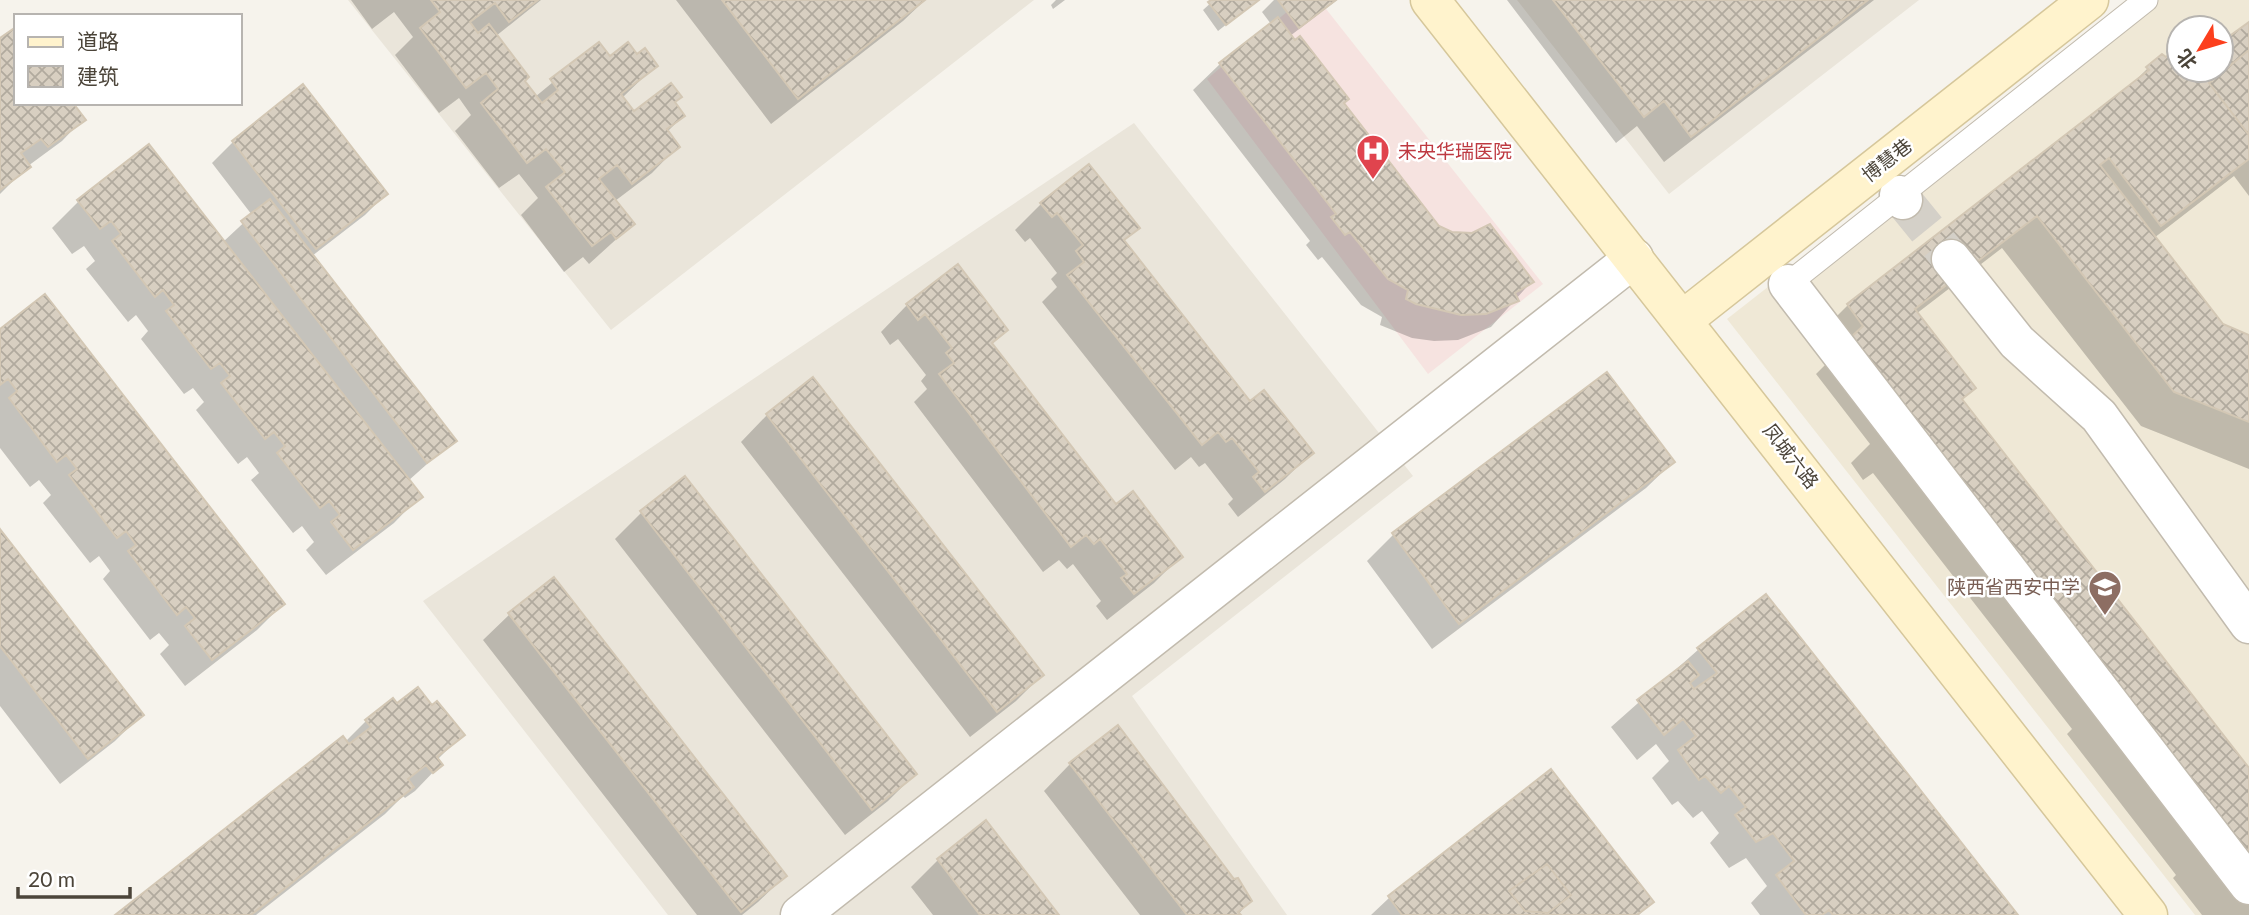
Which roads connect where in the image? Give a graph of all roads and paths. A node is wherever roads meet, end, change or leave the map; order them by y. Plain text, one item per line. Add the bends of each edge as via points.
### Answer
1 (1430, 0) edge
2 (2090, 0) edge
3 (2146, 0) edge
4 (1633, 258) junction
5 (1951, 259) tunnel mouth
6 (1788, 284) joint
7 (1684, 320) junction
8 (2249, 624) edge
9 (2249, 885) edge
10 (800, 915) edge
11 (2148, 915) edge

1 - 4 street, 凤城六路
2 - 7 street, 博慧巷
3 - 6 lane
4 - 7 street, 凤城六路
4 - 10 street
5 - 8 street via 2017,342 2099,416
6 - 9 street
7 - 11 street, 凤城六路

